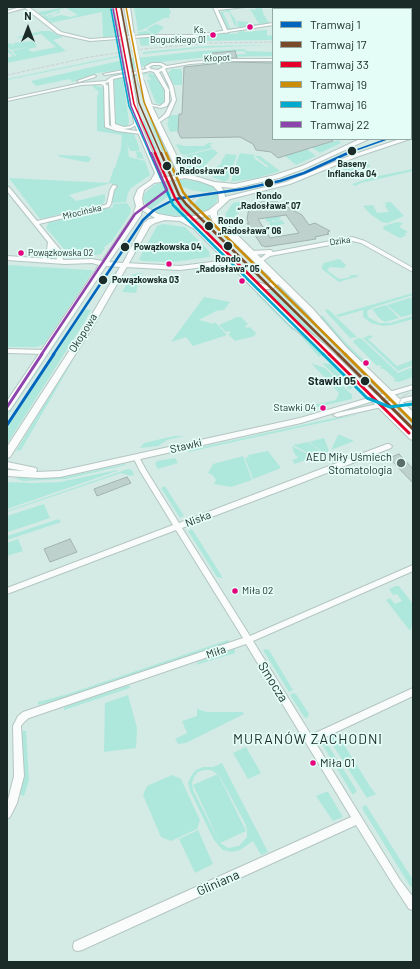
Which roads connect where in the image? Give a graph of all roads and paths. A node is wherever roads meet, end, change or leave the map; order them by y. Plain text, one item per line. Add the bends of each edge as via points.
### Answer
1 (25, 7) edge
2 (117, 7) edge
3 (127, 7) edge
4 (243, 7) edge
5 (215, 8) edge
6 (7, 12) edge
7 (272, 25) edge
8 (226, 32) junction
9 (272, 58) edge
10 (272, 58) edge
11 (161, 64) junction
12 (165, 68) junction
13 (149, 69) junction
14 (156, 71) junction
15 (105, 74) junction
16 (94, 76) junction
17 (111, 79) junction
18 (96, 82) junction
19 (101, 82) junction
20 (49, 90) junction
21 (7, 100) edge
22 (150, 105) junction
23 (158, 122) junction
24 (137, 123) junction
25 (141, 133) junction
26 (364, 140) edge
27 (403, 140) edge
28 (188, 177) junction
29 (154, 181) junction
30 (213, 184) junction
31 (115, 186) dead end
32 (7, 188) edge
33 (222, 202) junction
34 (140, 206) junction
35 (214, 210) junction
36 (163, 218) junction
37 (179, 219) junction
38 (35, 223) junction
39 (50, 242) junction
40 (284, 252) junction
41 (250, 253) junction
42 (223, 254) junction
43 (7, 258) edge
44 (45, 260) junction
45 (63, 262) junction
46 (259, 262) junction
47 (104, 264) junction
48 (234, 264) junction
49 (124, 265) junction
50 (198, 266) junction
51 (413, 270) edge
52 (275, 277) junction
53 (250, 280) junction
54 (7, 351) edge
55 (45, 352) junction
56 (413, 387) edge
57 (389, 394) junction
58 (413, 398) edge
59 (374, 399) junction
60 (397, 402) junction
61 (381, 406) junction
62 (7, 408) edge
63 (413, 417) edge
64 (301, 420) junction
65 (413, 437) edge
66 (388, 446) dead end
67 (7, 455) edge
68 (136, 457) junction
69 (7, 465) edge
70 (72, 471) junction
71 (7, 473) edge
72 (177, 527) junction
73 (413, 568) edge
74 (7, 591) edge
75 (248, 640) junction
76 (413, 692) edge
77 (309, 740) junction
78 (7, 814) edge
79 (358, 819) junction
80 (413, 905) edge
81 (78, 946) dead end

1 - 6 street
1 - 8 street via 55,31 85,40 196,36
2 - 24 main road, bridge
3 - 22 main road, bridge via 141,82
4 - 5 street
5 - 8 street
7 - 8 street
9 - 11 street, Kłopot via 211,58
10 - 12 street, Kłopot via 211,61
11 - 12 street
11 - 13 street, Kłopot via 152,64
12 - 14 street, Kłopot
12 - 23 street via 174,100 167,115
13 - 14 street, Kłopot
13 - 15 street
13 - 17 street
14 - 22 street via 167,90 167,102 161,107
15 - 16 street
15 - 17 street
16 - 18 street via 92,79
16 - 20 street
17 - 19 street
17 - 24 street via 113,125 127,128
18 - 19 street
18 - 20 street
19 - 25 street via 106,86 107,126
20 - 21 street
22 - 23 main road
23 - 28 main road via 179,170
24 - 25 main road
25 - 29 main road via 158,174
26 - 30 main road via 277,177 235,186
27 - 33 main road via 354,156 288,183 234,196
28 - 29 main road
28 - 30 main road
29 - 34 main road, Okopowa via 139,192
30 - 33 main road via 221,191
31 - 38 street, Młocińska via 107,206
32 - 38 street
33 - 35 main road
34 - 36 main road
34 - 47 main road, Okopowa via 137,215
35 - 37 main road via 199,217
35 - 41 main road via 215,219
36 - 37 main road
36 - 49 main road, Okopowa via 147,225
37 - 42 main road via 195,225
38 - 39 street
39 - 44 street via 50,250
39 - 45 street via 61,255
40 - 41 street, Dzika
40 - 46 street, Dzika via 267,256
40 - 51 street, Dzika via 354,239
41 - 46 main road
42 - 48 main road
42 - 50 street via 216,260
43 - 44 main road
44 - 45 main road
45 - 47 main road
46 - 52 main road
47 - 49 main road
47 - 55 main road, Okopowa
48 - 50 street
48 - 53 main road
49 - 50 street via 180,268
49 - 67 main road, Okopowa via 88,328
52 - 53 main road via 275,284 269,287
52 - 57 main road via 317,318 342,349
53 - 59 main road
54 - 55 street
55 - 62 main road, Okopowa
56 - 57 street, Stawki
57 - 59 street, Stawki
57 - 60 main road
58 - 60 street, Stawki
59 - 61 main road
59 - 64 street, Stawki
60 - 61 street, Stawki
60 - 63 main road
61 - 64 street, Stawki
61 - 65 main road
64 - 68 street, Stawki
66 - 72 street, Niska
68 - 70 street, Stawki
68 - 72 street, Smocza
69 - 70 street, Stawki via 41,472
70 - 71 street, Stawki via 48,475
72 - 74 street, Niska
72 - 75 street, Smocza
73 - 75 street, Miła
75 - 77 street, Smocza
75 - 78 street, Miła via 26,715 17,726 18,776
76 - 77 street
77 - 79 street, Smocza
79 - 80 street, Smocza
79 - 81 street, Gliniana

